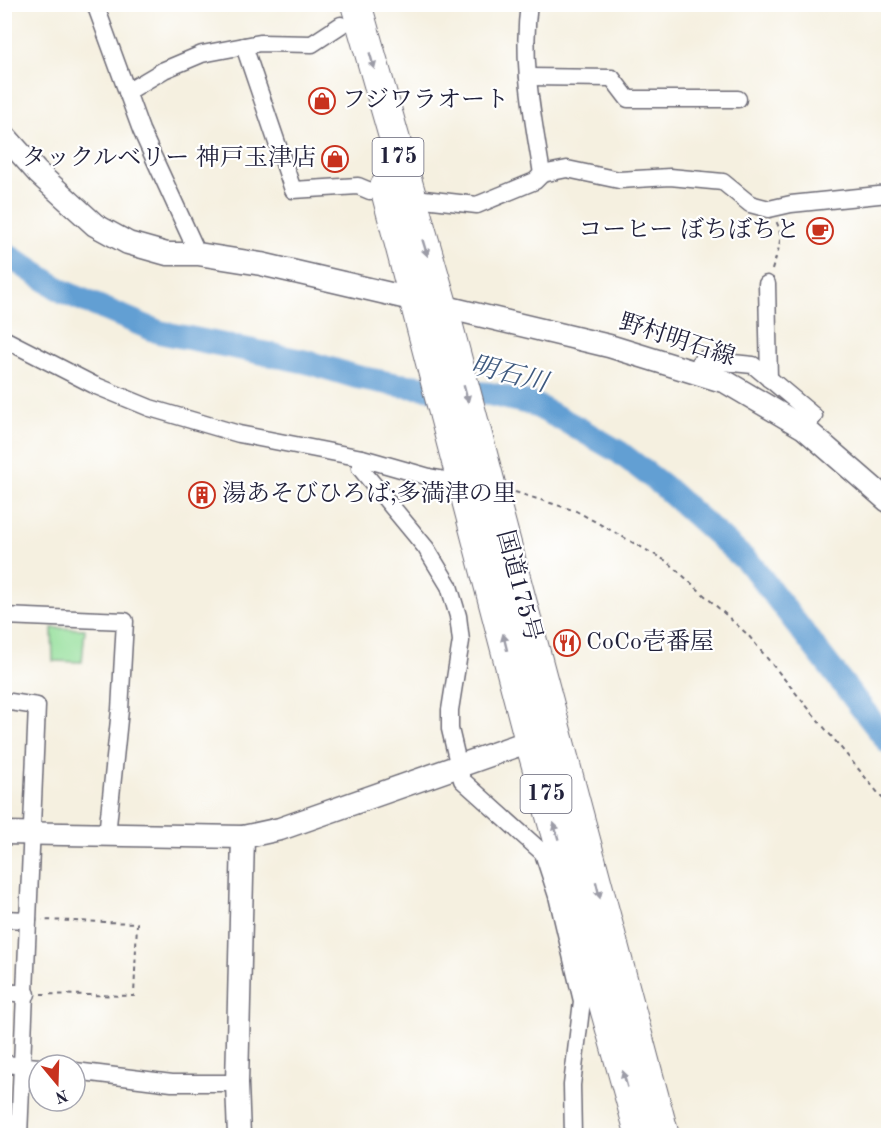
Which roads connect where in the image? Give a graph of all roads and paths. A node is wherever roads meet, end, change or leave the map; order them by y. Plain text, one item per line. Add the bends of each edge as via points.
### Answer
1 (95, 4) edge
2 (530, 4) edge
3 (344, 11) edge
4 (244, 46) junction
5 (528, 77) junction
6 (127, 92) junction
7 (738, 99) dead end
8 (4, 135) edge
9 (542, 174) junction
10 (370, 191) dead end
11 (888, 194) edge
12 (424, 199) dead end
13 (769, 208) junction
14 (198, 254) junction
15 (767, 284) joint
16 (430, 304) junction
17 (4, 339) edge
18 (694, 372) junction
19 (769, 379) junction
20 (804, 428) junction
21 (362, 458) junction
22 (478, 486) junction
23 (888, 501) edge
24 (4, 616) edge
25 (4, 701) edge
26 (544, 736) junction
27 (459, 766) junction
28 (888, 805) edge
29 (4, 833) edge
30 (32, 834) junction
31 (107, 835) junction
32 (243, 837) junction
33 (565, 894) junction
34 (4, 919) edge
35 (28, 920) junction
36 (4, 992) edge
37 (27, 994) junction
38 (611, 1027) junction
39 (577, 1030) junction
40 (30, 1053) edge
41 (4, 1064) edge
42 (27, 1066) edge
43 (87, 1072) edge
44 (237, 1083) junction
45 (27, 1089) edge
46 (19, 1136) edge
47 (239, 1136) edge
48 (573, 1136) edge
49 (641, 1136) edge
50 (664, 1136) edge

1 - 6 street
2 - 5 street via 524,39
3 - 4 street via 312,44
3 - 16 highway, 国道175号 / 175
4 - 6 street via 202,54
4 - 10 street via 294,190 358,186
5 - 7 street via 612,78 628,99
5 - 9 street
6 - 14 street
8 - 14 street, 野村明石線 via 38,173 95,225 128,243 167,254
9 - 12 street via 477,205
9 - 13 street via 567,169 619,180 670,177 723,182 750,204
11 - 13 street
13 - 15 path via 781,230 780,246
14 - 16 street, 野村明石線 via 261,264
15 - 19 street
16 - 18 street, 野村明石線 via 609,346
16 - 22 highway, 国道175号 / 175
17 - 21 street via 94,385 150,408 239,434
18 - 19 street via 702,360 753,365
18 - 20 street, 野村明石線 via 726,382
19 - 20 street via 814,416
20 - 23 street, 野村明石線
21 - 22 street
21 - 27 street via 360,468 426,548 449,585 460,641 450,710 450,729
22 - 26 highway, 国道175号 / 175
22 - 28 path via 511,491 576,512 668,562 748,634
24 - 31 street via 124,621 120,710
25 - 30 street via 37,706
26 - 27 street
33 -> 26 highway, 国道175号 / 175
26 -> 50 highway, 国道175号 / 175
27 - 32 street via 280,829
27 - 33 street via 462,780 543,853
29 - 30 street
30 - 31 street
30 - 35 street
31 - 32 street
32 - 44 street
33 - 38 highway, 国道175号 / 175
33 - 39 street via 582,1001
34 - 35 street
35 - 37 street
35 - 37 path via 137,923 134,996
36 - 37 street
37 - 40 street
38 - 39 street
49 -> 38 highway, 国道175号 / 175
39 - 48 street
41 - 42 street
43 - 44 street via 172,1083
44 - 47 street
45 - 46 street

